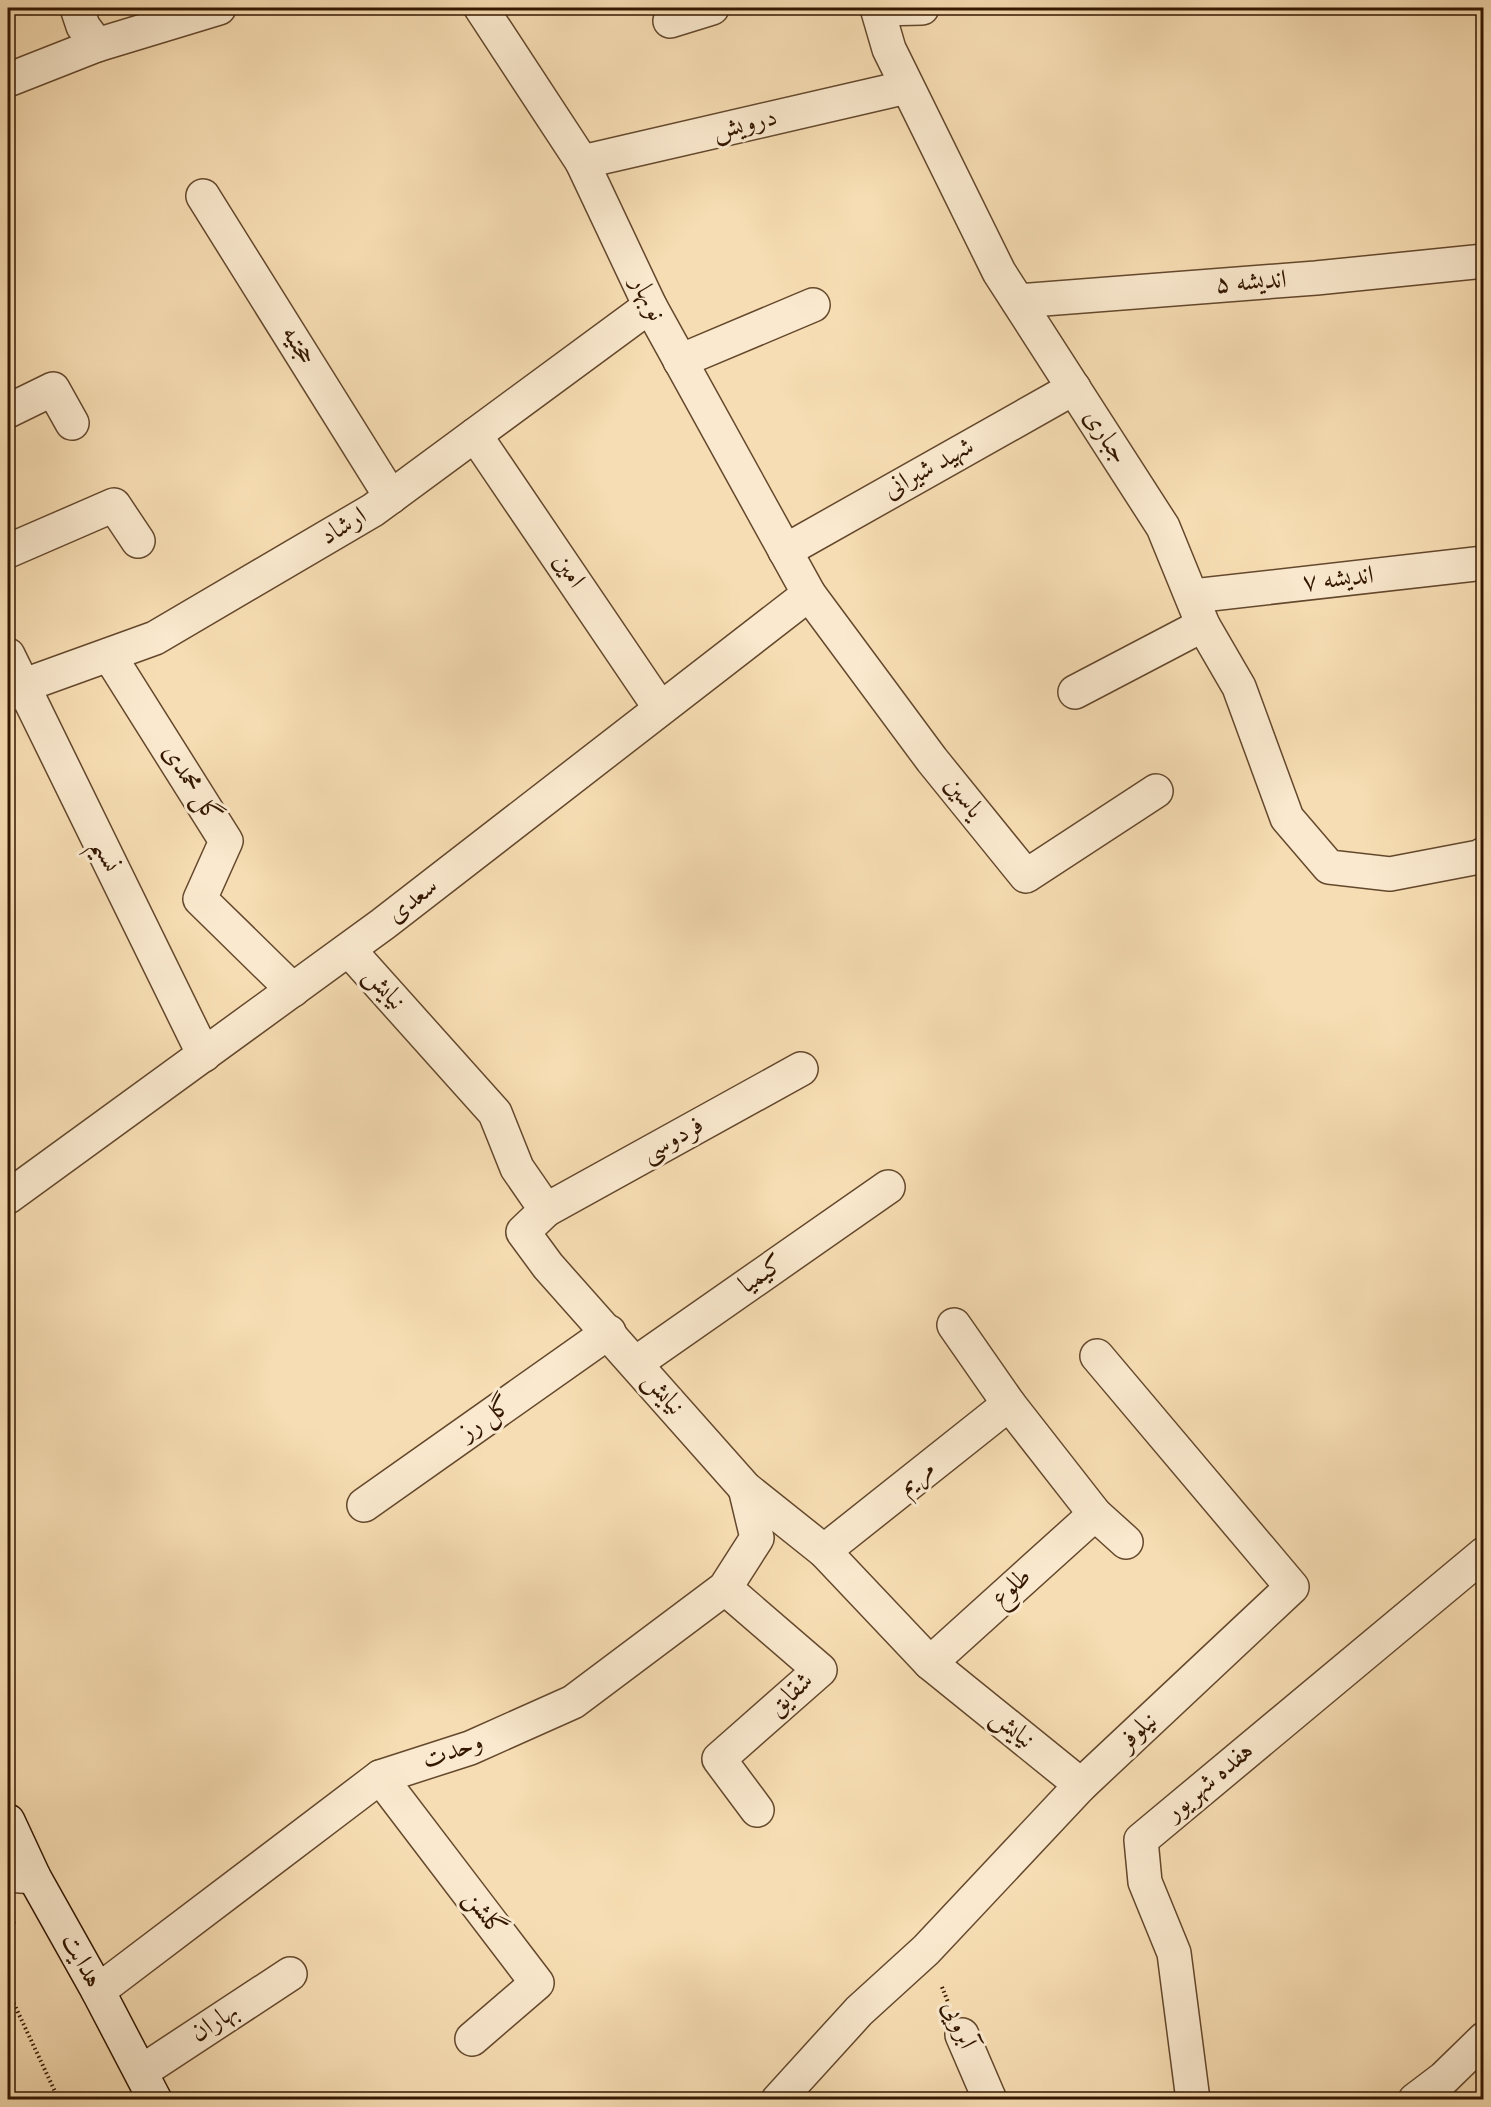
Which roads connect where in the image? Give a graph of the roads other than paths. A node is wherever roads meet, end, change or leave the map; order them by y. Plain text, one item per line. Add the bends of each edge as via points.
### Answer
1 (77, 8) edge
2 (219, 8) edge
3 (481, 8) edge
4 (711, 8) edge
5 (877, 8) edge
6 (922, 8) edge
7 (670, 21) dead end
8 (97, 45) junction
9 (8, 80) edge
10 (907, 87) junction
11 (582, 162) junction
12 (203, 196) dead end
13 (1484, 261) edge
14 (1018, 301) junction
15 (813, 305) dead end
16 (650, 306) junction
17 (680, 361) junction
18 (1074, 388) junction
19 (8, 411) edge
20 (72, 423) dead end
21 (475, 435) junction
22 (392, 496) junction
23 (138, 541) dead end
24 (8, 551) edge
25 (784, 551) junction
26 (1484, 563) edge
27 (809, 594) junction
28 (1198, 610) junction
29 (109, 655) junction
30 (8, 656) edge
31 (14, 690) edge
32 (1075, 692) dead end
33 (660, 708) junction
34 (1156, 791) dead end
35 (1484, 854) edge
36 (349, 950) junction
37 (293, 990) junction
38 (204, 1055) junction
39 (801, 1070) dead end
40 (888, 1186) dead end
41 (8, 1197) edge
42 (546, 1210) junction
43 (954, 1325) dead end
44 (609, 1332) junction
45 (1097, 1356) dead end
46 (636, 1363) junction
47 (1009, 1404) junction
48 (745, 1488) junction
49 (364, 1505) dead end
50 (1095, 1514) junction
51 (1126, 1542) dead end
52 (824, 1551) junction
53 (1484, 1554) edge
54 (725, 1588) junction
55 (930, 1663) junction
56 (380, 1777) junction
57 (1082, 1785) junction
58 (757, 1810) dead end
59 (8, 1821) edge
60 (21, 1876) edge
61 (290, 1974) dead end
62 (98, 1991) junction
63 (962, 2035) road end
64 (472, 2039) dead end
65 (1484, 2039) edge
66 (148, 2086) edge
67 (778, 2100) edge
68 (990, 2100) edge
69 (1193, 2100) edge
70 (1415, 2100) edge

1 - 8 street via 83,26
2 - 8 street
3 - 11 street, نوبهار
4 - 7 street
5 - 6 street
5 - 10 street, جباری via 889,49
8 - 9 street
10 - 11 street, درویش
10 - 14 street, جباری via 999,272
11 - 16 street, نوبهار
12 - 22 street, حجتیه
13 - 14 street, اندیشه ۵
14 - 18 street, جباری
15 - 17 street
16 - 17 street, نوبهار
16 - 21 street, ارشاد
17 - 25 street, نوبهار
18 - 25 street, شهید شیرانی
18 - 28 street, جباری via 1163,527
19 - 20 street via 53,389
21 - 22 street, ارشاد
21 - 33 street, امین
22 - 29 street, ارشاد via 155,638
23 - 24 street via 114,505
25 - 27 street, نوبهار
26 - 28 street, اندیشه ۷
27 - 33 street, سعدی
27 - 34 street, یاسین via 932,760 1026,876
28 - 32 street
28 - 35 street, جباری via 1239,687 1287,818 1329,867 1390,874
29 - 31 street, ارشاد
29 - 37 street, گل محمدی via 226,841 200,899
30 - 31 street, نسیم
31 - 38 street, نسیم
33 - 36 street, سعدی
36 - 37 street, سعدی
36 - 42 street, نیایش via 495,1113 517,1168
37 - 38 street, سعدی
38 - 41 street, سعدی
39 - 42 street, فردوسی
40 - 46 street, کیمیا
42 - 44 street, نیایش via 523,1232 548,1266
43 - 47 street
44 - 46 street, نیایش
44 - 49 street, گل رز
45 - 57 street, نیلوفر via 1292,1587
46 - 48 street, نیایش
47 - 50 street
47 - 52 street, مریم
48 - 52 street, نیایش
48 - 54 street, وحدت via 757,1538
50 - 51 street
50 - 55 street, طلوع
52 - 55 street, نیایش
53 - 69 street, هفده شهریور via 1141,1840 1145,1882 1174,1953
54 - 56 street, وحدت via 573,1702 470,1748
54 - 58 street, شقایق via 820,1671 718,1760
55 - 57 street, نیایش
56 - 62 street, وحدت
56 - 64 street, گلشن via 537,1983
57 - 67 street, نیلوفر via 926,1950 859,2011
59 - 60 street, هدایت
60 - 62 street, هدایت
61 - 66 street, بهاران
62 - 66 street, هدایت
63 - 68 street, آبرویی
65 - 70 street

